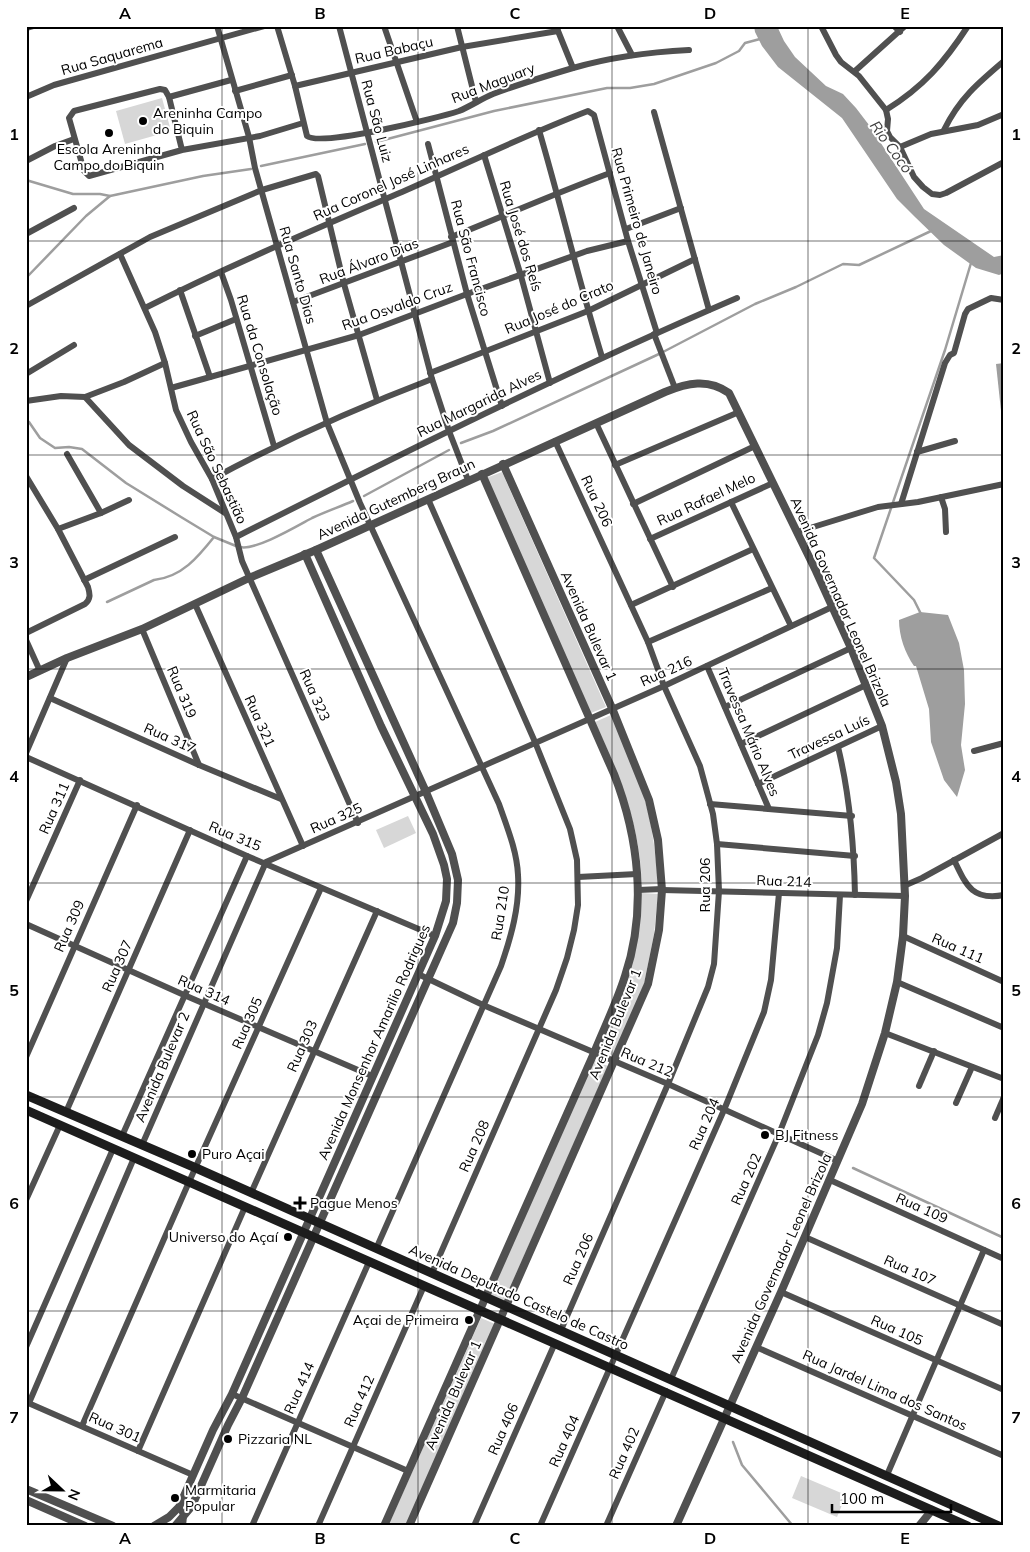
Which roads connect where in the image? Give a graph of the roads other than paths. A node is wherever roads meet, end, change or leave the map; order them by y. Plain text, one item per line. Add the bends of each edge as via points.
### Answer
1 (33, 26) edge
2 (217, 26) edge
3 (264, 26) edge
4 (277, 26) edge
5 (339, 26) edge
6 (384, 26) edge
7 (457, 26) edge
8 (617, 26) edge
9 (821, 26) edge
10 (894, 26) edge
11 (905, 26) edge
12 (968, 26) edge
13 (26, 28) edge
14 (557, 28) edge
15 (900, 32) junction
16 (220, 38) junction
17 (462, 47) junction
18 (689, 50) dead end
19 (632, 55) junction
20 (1004, 61) edge
21 (396, 63) junction
22 (573, 68) junction
23 (855, 71) junction
24 (351, 74) junction
25 (292, 75) junction
26 (231, 80) junction
27 (295, 86) junction
28 (235, 91) junction
29 (26, 97) edge
30 (169, 97) junction
31 (476, 102) junction
32 (886, 110) junction
33 (654, 112) dead end
34 (1004, 114) edge
35 (594, 115) joint
36 (417, 122) junction
37 (303, 123) junction
38 (539, 130) junction
39 (944, 130) junction
40 (366, 133) junction
41 (249, 137) junction
42 (74, 139) junction
43 (428, 144) dead end
44 (900, 147) junction
45 (182, 150) junction
46 (484, 155) junction
47 (26, 161) edge
48 (1004, 162) edge
49 (610, 173) junction
50 (436, 177) junction
51 (262, 190) junction
52 (558, 193) junction
53 (385, 199) junction
54 (74, 208) dead end
55 (681, 208) junction
56 (503, 217) junction
57 (329, 222) junction
58 (626, 229) junction
59 (26, 234) edge
60 (452, 239) junction
61 (628, 241) junction
62 (276, 245) junction
63 (120, 254) junction
64 (574, 256) junction
65 (695, 259) junction
66 (401, 261) junction
67 (221, 272) junction
68 (521, 276) junction
69 (344, 284) junction
70 (641, 285) junction
71 (180, 290) junction
72 (467, 294) junction
73 (737, 298) dead end
74 (1004, 300) edge
75 (293, 302) junction
76 (26, 306) edge
77 (145, 308) junction
78 (709, 310) junction
79 (588, 311) junction
80 (416, 315) junction
81 (236, 319) junction
82 (536, 331) junction
83 (656, 334) junction
84 (359, 335) junction
85 (196, 336) junction
86 (74, 345) dead end
87 (307, 350) junction
88 (484, 353) junction
89 (602, 357) junction
90 (166, 363) junction
91 (250, 364) junction
92 (26, 374) edge
93 (210, 376) junction
94 (431, 376) junction
95 (550, 383) junction
96 (171, 388) junction
97 (676, 388) junction
98 (85, 397) junction
99 (377, 400) junction
100 (26, 401) edge
101 (733, 401) joint
102 (502, 406) junction
103 (739, 412) junction
104 (327, 423) junction
105 (596, 423) junction
106 (449, 431) junction
107 (556, 440) junction
108 (956, 441) dead end
109 (274, 446) junction
110 (755, 446) junction
111 (917, 452) junction
112 (67, 454) dead end
113 (503, 464) junction
114 (615, 465) junction
115 (482, 474) junction
116 (26, 476) edge
117 (212, 478) junction
118 (468, 480) junction
119 (351, 481) junction
120 (773, 483) junction
121 (1004, 484) edge
122 (941, 496) junction
123 (428, 499) junction
124 (129, 500) dead end
125 (731, 502) junction
126 (633, 504) junction
127 (901, 504) junction
128 (226, 513) junction
129 (101, 514) junction
130 (371, 525) junction
131 (58, 528) junction
132 (797, 532) junction
133 (946, 532) dead end
134 (175, 537) dead end
135 (236, 537) junction
136 (650, 539) junction
137 (753, 549) junction
138 (316, 550) junction
139 (305, 554) junction
140 (249, 578) junction
141 (84, 580) junction
142 (673, 587) junction
143 (772, 588) junction
144 (195, 604) junction
145 (631, 605) junction
146 (832, 607) junction
147 (791, 626) junction
148 (142, 629) junction
149 (26, 633) edge
150 (26, 640) edge
151 (648, 642) junction
152 (851, 648) junction
153 (67, 658) junction
154 (707, 666) junction
155 (40, 671) junction
156 (26, 677) edge
157 (866, 685) junction
158 (664, 686) junction
159 (50, 698) junction
160 (725, 707) junction
161 (612, 708) junction
162 (590, 719) junction
163 (882, 726) junction
164 (535, 742) junction
165 (1004, 743) edge
166 (741, 744) junction
167 (838, 747) junction
168 (974, 751) dead end
169 (26, 755) edge
170 (199, 765) junction
171 (482, 765) junction
172 (80, 780) junction
173 (758, 784) junction
174 (426, 792) junction
175 (415, 796) junction
176 (281, 799) junction
177 (710, 804) junction
178 (136, 805) junction
179 (769, 808) junction
180 (852, 816) junction
181 (358, 823) junction
182 (190, 830) junction
183 (1004, 833) edge
184 (718, 844) junction
185 (303, 846) junction
186 (247, 856) junction
187 (854, 856) junction
188 (954, 860) junction
189 (266, 862) junction
190 (637, 874) junction
191 (578, 877) junction
192 (906, 885) junction
193 (321, 888) junction
194 (638, 890) junction
195 (662, 890) junction
196 (719, 891) junction
197 (780, 893) junction
198 (840, 895) junction
199 (855, 895) junction
200 (1004, 895) edge
201 (905, 896) junction
202 (26, 901) edge
203 (377, 911) junction
204 (26, 924) edge
205 (435, 936) junction
206 (902, 936) junction
207 (74, 946) junction
208 (129, 970) junction
209 (418, 974) junction
210 (428, 978) junction
211 (897, 982) junction
212 (1004, 982) edge
213 (184, 995) junction
214 (203, 1004) junction
215 (483, 1005) junction
216 (259, 1027) junction
217 (539, 1028) junction
218 (1004, 1028) edge
219 (885, 1033) junction
220 (314, 1051) junction
221 (934, 1052) junction
222 (594, 1053) junction
223 (26, 1056) edge
224 (614, 1062) junction
225 (972, 1067) junction
226 (372, 1076) junction
227 (1004, 1079) edge
228 (668, 1084) junction
229 (920, 1086) dead end
230 (26, 1095) edge
231 (1004, 1097) edge
232 (956, 1103) dead end
233 (26, 1110) edge
234 (724, 1110) junction
235 (66, 1112) junction
236 (995, 1118) dead end
237 (60, 1125) junction
238 (779, 1134) junction
239 (122, 1136) junction
240 (142, 1145) junction
241 (113, 1149) junction
242 (134, 1158) junction
243 (838, 1160) junction
244 (196, 1168) junction
245 (830, 1180) junction
246 (189, 1182) junction
247 (251, 1193) junction
248 (26, 1200) edge
249 (245, 1207) junction
250 (309, 1219) junction
251 (318, 1223) junction
252 (304, 1231) junction
253 (314, 1236) junction
254 (805, 1237) junction
255 (376, 1249) junction
256 (984, 1250) junction
257 (1004, 1259) edge
258 (370, 1262) junction
259 (432, 1273) junction
260 (424, 1286) junction
261 (781, 1292) junction
262 (275, 1297) junction
263 (485, 1297) junction
264 (285, 1302) junction
265 (506, 1306) junction
266 (961, 1306) junction
267 (479, 1309) junction
268 (501, 1319) junction
269 (1004, 1325) edge
270 (561, 1330) junction
271 (555, 1343) junction
272 (26, 1347) edge
273 (756, 1347) junction
274 (615, 1354) junction
275 (936, 1362) junction
276 (610, 1367) junction
277 (671, 1379) junction
278 (1004, 1390) edge
279 (666, 1391) junction
280 (232, 1394) junction
281 (242, 1398) junction
282 (27, 1403) edge
283 (730, 1405) junction
284 (912, 1416) junction
285 (724, 1417) junction
286 (297, 1423) junction
287 (82, 1426) junction
288 (352, 1447) junction
289 (828, 1449) junction
290 (138, 1451) junction
291 (845, 1456) junction
292 (1004, 1456) edge
293 (822, 1461) junction
294 (839, 1469) junction
295 (408, 1471) junction
296 (193, 1475) junction
297 (887, 1475) junction
298 (26, 1489) edge
299 (26, 1500) edge
300 (51, 1500) junction
301 (179, 1507) junction
302 (48, 1510) junction
303 (932, 1510) junction
304 (184, 1516) junction
305 (85, 1526) edge
306 (113, 1526) edge
307 (154, 1526) edge
308 (175, 1526) edge
309 (184, 1526) edge
310 (252, 1526) edge
311 (318, 1526) edge
312 (384, 1526) edge
313 (409, 1526) edge
314 (474, 1526) edge
315 (540, 1526) edge
316 (606, 1526) edge
317 (676, 1526) edge
318 (919, 1526) edge
319 (968, 1526) edge
320 (999, 1526) edge

1 - 13 street
2 - 16 street, Rua Santo Dias
3 - 16 street, Rua Saquarema
4 - 25 street
5 - 24 street, Rua São Luiz
6 - 21 street
7 - 17 street
8 - 19 street
9 - 23 street via 841,62
10 - 15 street
11 - 15 street
12 - 32 street via 931,76
14 - 17 street, Rua Babaçu
14 - 22 street
15 - 23 street
16 - 26 street, Rua Santo Dias
16 - 29 street, Rua Saquarema via 54,85
17 - 21 street, Rua Babaçu
17 - 31 street
18 - 19 street, Rua Maguary
19 - 22 street, Rua Maguary
20 - 39 street via 957,106
21 - 24 street, Rua Babaçu
21 - 36 street
22 - 31 street, Rua Maguary
23 - 32 street
24 - 27 street, Rua Babaçu
24 - 40 street, Rua São Luiz
25 - 27 street
25 - 28 street
26 - 28 street, Rua Santo Dias
26 - 30 street
27 - 37 street
28 - 41 street, Rua Santo Dias
30 - 42 street via 165,90 160,89 74,111 69,118
30 - 45 street
31 - 36 street, Rua Maguary via 459,111
32 - 44 street via 890,137
33 - 55 street
34 - 39 street via 978,125
35 - 38 street, Rua Coronel José Linhares via 588,111
35 - 49 street, Rua Primeiro de Janeiro
36 - 40 street, Rua Maguary
37 - 40 street, Rua Maguary via 307,136 315,140
37 - 41 street
38 - 46 street, Rua Coronel José Linhares
38 - 52 street
39 - 44 street
40 - 53 street, Rua São Luiz
41 - 45 street
41 - 51 street, Rua Santo Dias
42 - 45 street via 89,176
42 - 47 street
43 - 50 street, Rua São Francisco
44 - 48 street via 914,177 932,194 946,193
46 - 50 street, Rua Coronel José Linhares
46 - 56 street, Rua José dos Reís
49 - 52 street, Rua Álvaro Dias
49 - 58 street, Rua Primeiro de Janeiro
50 - 53 street, Rua Coronel José Linhares
50 - 60 street, Rua São Francisco
51 - 57 street via 313,174 318,176
51 - 62 street, Rua Santo Dias
51 - 63 street via 150,237
52 - 56 street, Rua Álvaro Dias
52 - 64 street
53 - 57 street, Rua Coronel José Linhares
53 - 66 street, Rua São Luiz
54 - 59 street
55 - 58 street
55 - 65 street
56 - 60 street, Rua Álvaro Dias
56 - 68 street, Rua José dos Reís
57 - 62 street, Rua Coronel José Linhares
57 - 69 street
58 - 61 street, Rua Primeiro de Janeiro
60 - 66 street, Rua Álvaro Dias
60 - 72 street, Rua São Francisco
61 - 64 street, Rua Osvaldo Cruz
61 - 70 street, Rua Primeiro de Janeiro
62 - 67 street, Rua Coronel José Linhares
62 - 75 street, Rua Santo Dias
63 - 76 street
63 - 77 street, Rua São Sebastião
64 - 68 street, Rua Osvaldo Cruz
64 - 79 street
65 - 70 street, Rua José do Crato
65 - 78 street
66 - 69 street, Rua Álvaro Dias
66 - 80 street, Rua São Luiz
67 - 71 street, Rua Coronel José Linhares
67 - 81 street, Rua da Consolação
68 - 72 street, Rua Osvaldo Cruz
68 - 82 street, Rua José dos Reís
69 - 75 street, Rua Álvaro Dias
69 - 84 street
70 - 79 street, Rua José do Crato
70 - 83 street, Rua Primeiro de Janeiro
71 - 77 street, Rua Coronel José Linhares
71 - 85 street
72 - 80 street, Rua Osvaldo Cruz
72 - 88 street, Rua São Francisco
73 - 78 street, Rua Margarida Alves
74 - 111 street via 992,298 968,309 965,314 954,354 946,363
75 - 87 street, Rua Santo Dias
77 - 90 street, Rua São Sebastião
78 - 83 street, Rua Margarida Alves
79 - 82 street, Rua José do Crato
79 - 89 street
80 - 84 street, Rua Osvaldo Cruz
80 - 94 street, Rua São Luiz
81 - 85 street
81 - 91 street, Rua da Consolação
82 - 88 street, Rua José do Crato
82 - 95 street, Rua José dos Reís
83 - 89 street, Rua Margarida Alves
83 - 97 street, Rua Primeiro de Janeiro
84 - 87 street, Rua Osvaldo Cruz
84 - 99 street
85 - 93 street
86 - 92 street
87 - 91 street, Rua Osvaldo Cruz
87 - 104 street, Rua Santo Dias
88 - 94 street, Rua José do Crato
88 - 102 street, Rua São Francisco
89 - 95 street, Rua Margarida Alves
90 - 96 street, Rua São Sebastião
90 - 98 street
91 - 93 street, Rua Osvaldo Cruz
91 - 109 street, Rua da Consolação
93 - 96 street, Rua Osvaldo Cruz
94 - 99 street, Rua José do Crato
94 - 106 street, Rua São Luiz
95 - 102 street, Rua Margarida Alves
96 - 117 street, Rua São Sebastião via 182,425
97 - 101 street, Avenida Gutemberg Braun via 710,383 729,393
97 - 105 street, Avenida Gutemberg Braun
98 - 100 street via 61,396
98 - 128 street via 129,445 183,486
99 - 104 street, Rua José do Crato
101 - 103 street, Avenida Governador Leonel Brizola
102 - 106 street, Rua Margarida Alves
103 - 110 street, Avenida Governador Leonel Brizola
103 - 114 street
104 - 109 street, Rua José do Crato
104 - 119 street, Rua Santo Dias
105 - 107 street, Avenida Gutemberg Braun
105 - 114 street
106 - 118 street, Rua São Luiz
106 - 119 street, Rua Margarida Alves
107 - 113 street, Avenida Gutemberg Braun
107 - 145 street, Rua 206
108 - 111 street
109 - 117 street, Rua José do Crato
110 - 120 street, Avenida Governador Leonel Brizola
110 - 126 street
111 - 127 street
112 - 129 street
113 - 115 street, Avenida Gutemberg Braun
113 - 161 street, Avenida Bulevar 1
114 - 126 street
115 - 118 street, Avenida Gutemberg Braun
115 - 162 street, Avenida Bulevar 1
116 - 131 street
117 - 128 street, Rua São Sebastião
118 - 123 street, Avenida Gutemberg Braun
119 - 130 street, Rua Santo Dias
119 - 135 street, Rua Margarida Alves
120 - 125 street, Rua Rafael Melo
120 - 132 street, Avenida Governador Leonel Brizola
121 - 122 street
122 - 127 street
122 - 133 street
123 - 130 street, Avenida Gutemberg Braun
123 - 164 street
124 - 129 street
125 - 136 street, Rua Rafael Melo
125 - 137 street
126 - 136 street
127 - 132 street via 878,507
128 - 135 street, Rua São Sebastião
129 - 131 street
130 - 138 street, Avenida Gutemberg Braun
130 - 171 street, Rua 210
131 - 141 street
132 - 146 street, Avenida Governador Leonel Brizola
134 - 141 street
135 - 140 street, Rua São Sebastião
136 - 142 street
137 - 142 street
137 - 143 street
138 - 139 street, Avenida Gutemberg Braun
138 - 174 street, Avenida Monsenhor Amarilio Rodrigues
139 - 140 street, Avenida Gutemberg Braun
139 - 175 street, Avenida Monsenhor Amarilio Rodrigues
140 - 144 street, Avenida Gutemberg Braun
140 - 181 street, Rua 323
141 - 149 street via 90,599 85,604
142 - 145 street
143 - 147 street
143 - 151 street
144 - 148 street, Avenida Gutemberg Braun
144 - 176 street, Rua 321
145 - 151 street, Rua 206
146 - 147 street, Rua 216
146 - 152 street, Avenida Governador Leonel Brizola
147 - 154 street, Rua 216
148 - 153 street, Avenida Gutemberg Braun
148 - 170 street, Rua 319
150 - 155 street
151 - 158 street, Rua 206
152 - 157 street, Avenida Governador Leonel Brizola
152 - 160 street
153 - 155 street, Avenida Gutemberg Braun
153 - 159 street
154 - 158 street, Rua 216
154 - 160 street, Travessa Mário Alves
155 - 156 street, Avenida Gutemberg Braun
157 - 163 street, Avenida Governador Leonel Brizola
157 - 166 street
158 - 161 street, Rua 216
158 - 177 street, Rua 206 via 700,766
159 - 169 street
159 - 170 street, Rua 317
160 - 166 street, Travessa Mário Alves
161 - 162 street, Rua 216
161 - 195 street, Avenida Bulevar 1 via 650,800 658,840
162 - 164 street, Rua 216
162 - 190 street, Avenida Bulevar 1 via 626,805
163 - 167 street, Travessa Luís
163 - 192 street, Avenida Governador Leonel Brizola via 902,814
164 - 171 street, Rua 216
164 - 191 street via 570,829
165 - 168 street
166 - 173 street, Travessa Mário Alves
167 - 173 street, Travessa Luís
167 - 180 street
169 - 172 street, Rua 315
170 - 176 street, Rua 317
171 - 174 street, Rua 216
171 - 215 street, Rua 210 via 509,834 518,875 516,912 509,944
172 - 178 street, Rua 315
172 - 202 street, Rua 311
173 - 179 street, Travessa Mário Alves
174 - 175 street, Rua 325
174 - 210 street, Avenida Monsenhor Amarilio Rodrigues via 452,854 458,880 453,923
175 - 181 street, Rua 325
175 - 205 street, Avenida Monsenhor Amarilio Rodrigues via 433,834 447,879 446,901
176 - 185 street, Rua 321
177 - 179 street
177 - 184 street, Rua 206
178 - 182 street, Rua 315
178 - 207 street, Rua 309
179 - 180 street
180 - 187 street
181 - 185 street, Rua 325
182 - 186 street, Rua 315
182 - 208 street, Rua 307
183 - 188 street
184 - 187 street
184 - 196 street, Rua 206
185 - 189 street, Rua 325
186 - 189 street, Rua 315
186 - 213 street, Avenida Bulevar 2
187 - 199 street
188 - 192 street
188 - 200 street via 968,886 976,893 991,897
189 - 193 street, Rua 315
189 - 214 street, Avenida Bulevar 2
190 - 191 street
190 - 194 street, Avenida Bulevar 1
191 - 217 street via 578,906 567,958
192 - 201 street, Avenida Governador Leonel Brizola
193 - 203 street, Rua 315
193 - 216 street, Rua 305
194 - 195 street, Rua 214
194 - 222 street, Avenida Bulevar 1 via 635,933 625,975
195 - 196 street, Rua 214
195 - 224 street, Avenida Bulevar 1 via 659,930 648,984
196 - 197 street, Rua 214
196 - 228 street, Rua 206 via 714,964 708,987
197 - 198 street, Rua 214
197 - 234 street, Rua 204 via 768,998
198 - 199 street, Rua 214
198 - 238 street, Rua 202 via 837,948 828,1003
199 - 201 street, Rua 214
201 - 206 street, Avenida Governador Leonel Brizola
203 - 205 street, Rua 315
203 - 220 street, Rua 303
204 - 207 street, Rua 314
205 - 209 street, Avenida Monsenhor Amarilio Rodrigues
206 - 211 street, Avenida Governador Leonel Brizola
206 - 212 street, Rua 111
207 - 208 street, Rua 314
207 - 223 street, Rua 309
208 - 213 street, Rua 314
208 - 235 street, Rua 307
209 - 210 street, Rua 212
209 - 226 street, Avenida Monsenhor Amarilio Rodrigues
210 - 215 street, Rua 212
210 - 251 street, Avenida Monsenhor Amarilio Rodrigues
211 - 218 street
211 - 219 street, Avenida Governador Leonel Brizola
213 - 214 street, Rua 314
213 - 239 street, Avenida Bulevar 2
214 - 216 street, Rua 314
214 - 240 street, Avenida Bulevar 2
215 - 217 street, Rua 212
215 - 255 street, Rua 210
216 - 220 street, Rua 314
216 - 244 street, Rua 305
217 - 222 street, Rua 212
217 - 259 street, Rua 208
219 - 221 street
219 - 243 street, Avenida Governador Leonel Brizola via 862,1104
220 - 226 street, Rua 314
220 - 247 street, Rua 303
221 - 225 street
221 - 229 street
222 - 224 street, Rua 212
222 - 263 street, Avenida Bulevar 1
224 - 228 street, Rua 212
224 - 265 street, Avenida Bulevar 1
225 - 227 street
225 - 232 street
226 - 250 street, Avenida Monsenhor Amarilio Rodrigues
228 - 234 street, Rua 212
228 - 270 street, Rua 206
230 - 235 main road, Avenida Deputado Castelo de Castro
231 - 236 street
233 - 237 main road, Avenida Deputado Castelo de Castro
234 - 238 street, Rua 212
234 - 274 street, Rua 204
235 - 239 main road, Avenida Deputado Castelo de Castro
237 - 241 main road, Avenida Deputado Castelo de Castro
237 - 248 street
238 - 243 street, Rua 212
238 - 277 street, Rua 202
239 - 240 main road, Avenida Deputado Castelo de Castro
240 - 244 main road, Avenida Deputado Castelo de Castro
241 - 242 main road, Avenida Deputado Castelo de Castro
241 - 272 street
242 - 246 main road, Avenida Deputado Castelo de Castro
242 - 282 street
243 - 245 street, Avenida Governador Leonel Brizola
244 - 246 street, Rua 305
244 - 247 main road, Avenida Deputado Castelo de Castro
245 - 254 street, Avenida Governador Leonel Brizola
245 - 256 street, Rua 109
246 - 249 main road, Avenida Deputado Castelo de Castro
246 - 287 street
247 - 250 main road, Avenida Deputado Castelo de Castro
249 - 252 main road, Avenida Deputado Castelo de Castro
249 - 290 street
250 - 251 main road, Avenida Deputado Castelo de Castro
250 - 252 street, Avenida Monsenhor Amarilio Rodrigues
251 - 253 street, Avenida Monsenhor Amarilio Rodrigues
251 - 255 main road, Avenida Deputado Castelo de Castro
252 - 253 main road, Avenida Deputado Castelo de Castro
252 - 262 street, Avenida Monsenhor Amarilio Rodrigues
253 - 258 main road, Avenida Deputado Castelo de Castro
253 - 264 street, Avenida Monsenhor Amarilio Rodrigues
254 - 261 street, Avenida Governador Leonel Brizola
254 - 266 street, Rua 107
255 - 259 main road, Avenida Deputado Castelo de Castro
256 - 257 street, Rua 109
256 - 266 street
258 - 260 main road, Avenida Deputado Castelo de Castro
258 - 286 street, Rua 414
259 - 263 main road, Avenida Deputado Castelo de Castro
260 - 267 main road, Avenida Deputado Castelo de Castro
260 - 288 street, Rua 412
261 - 273 street, Avenida Governador Leonel Brizola
261 - 275 street, Rua 105
262 - 264 street
262 - 280 street, Avenida Monsenhor Amarilio Rodrigues
263 - 265 main road, Avenida Deputado Castelo de Castro
263 - 267 street, Avenida Bulevar 1
264 - 281 street, Avenida Monsenhor Amarilio Rodrigues
265 - 268 street, Avenida Bulevar 1
265 - 270 main road, Avenida Deputado Castelo de Castro
266 - 269 street, Rua 107
266 - 275 street
267 - 268 main road, Avenida Deputado Castelo de Castro
267 - 295 street, Avenida Bulevar 1
268 - 271 main road, Avenida Deputado Castelo de Castro
268 - 313 street, Avenida Bulevar 1
270 - 274 main road, Avenida Deputado Castelo de Castro
271 - 276 main road, Avenida Deputado Castelo de Castro
271 - 314 street, Rua 406
273 - 283 street, Avenida Governador Leonel Brizola
273 - 284 street, Rua Jardel Lima dos Santos
274 - 276 street, Rua 204
274 - 277 main road, Avenida Deputado Castelo de Castro
275 - 278 street, Rua 105
275 - 284 street
276 - 279 main road, Avenida Deputado Castelo de Castro
276 - 315 street, Rua 404
277 - 283 main road, Avenida Deputado Castelo de Castro
279 - 285 main road, Avenida Deputado Castelo de Castro
279 - 316 street, Rua 402
280 - 281 street
280 - 296 street, Avenida Monsenhor Amarilio Rodrigues
281 - 286 street
281 - 304 street, Avenida Monsenhor Amarilio Rodrigues via 192,1506
282 - 287 street, Rua 301
283 - 285 street, Avenida Governador Leonel Brizola
283 - 289 main road, Avenida Deputado Castelo de Castro
284 - 292 street, Rua Jardel Lima dos Santos
284 - 297 street
285 - 293 main road, Avenida Deputado Castelo de Castro
285 - 317 street, Avenida Governador Leonel Brizola
286 - 288 street
286 - 310 street, Rua 414
287 - 290 street, Rua 301
288 - 295 street
288 - 311 street, Rua 412
289 - 291 main road, Avenida Deputado Castelo de Castro
289 - 293 main road
290 - 296 street, Rua 301
291 - 294 main road
291 - 297 main road, Avenida Deputado Castelo de Castro
293 - 294 main road, Avenida Deputado Castelo de Castro
294 - 303 main road, Avenida Deputado Castelo de Castro
295 - 312 street, Avenida Bulevar 1
296 - 301 street, Avenida Monsenhor Amarilio Rodrigues
297 - 320 main road, Avenida Deputado Castelo de Castro
298 - 300 street
299 - 302 street
300 - 302 street
300 - 306 street
301 - 304 street
301 - 307 street, Avenida Monsenhor Amarilio Rodrigues
302 - 305 street
303 - 318 street
303 - 319 main road, Avenida Deputado Castelo de Castro
304 - 308 street, Avenida Monsenhor Amarilio Rodrigues
304 - 309 street

